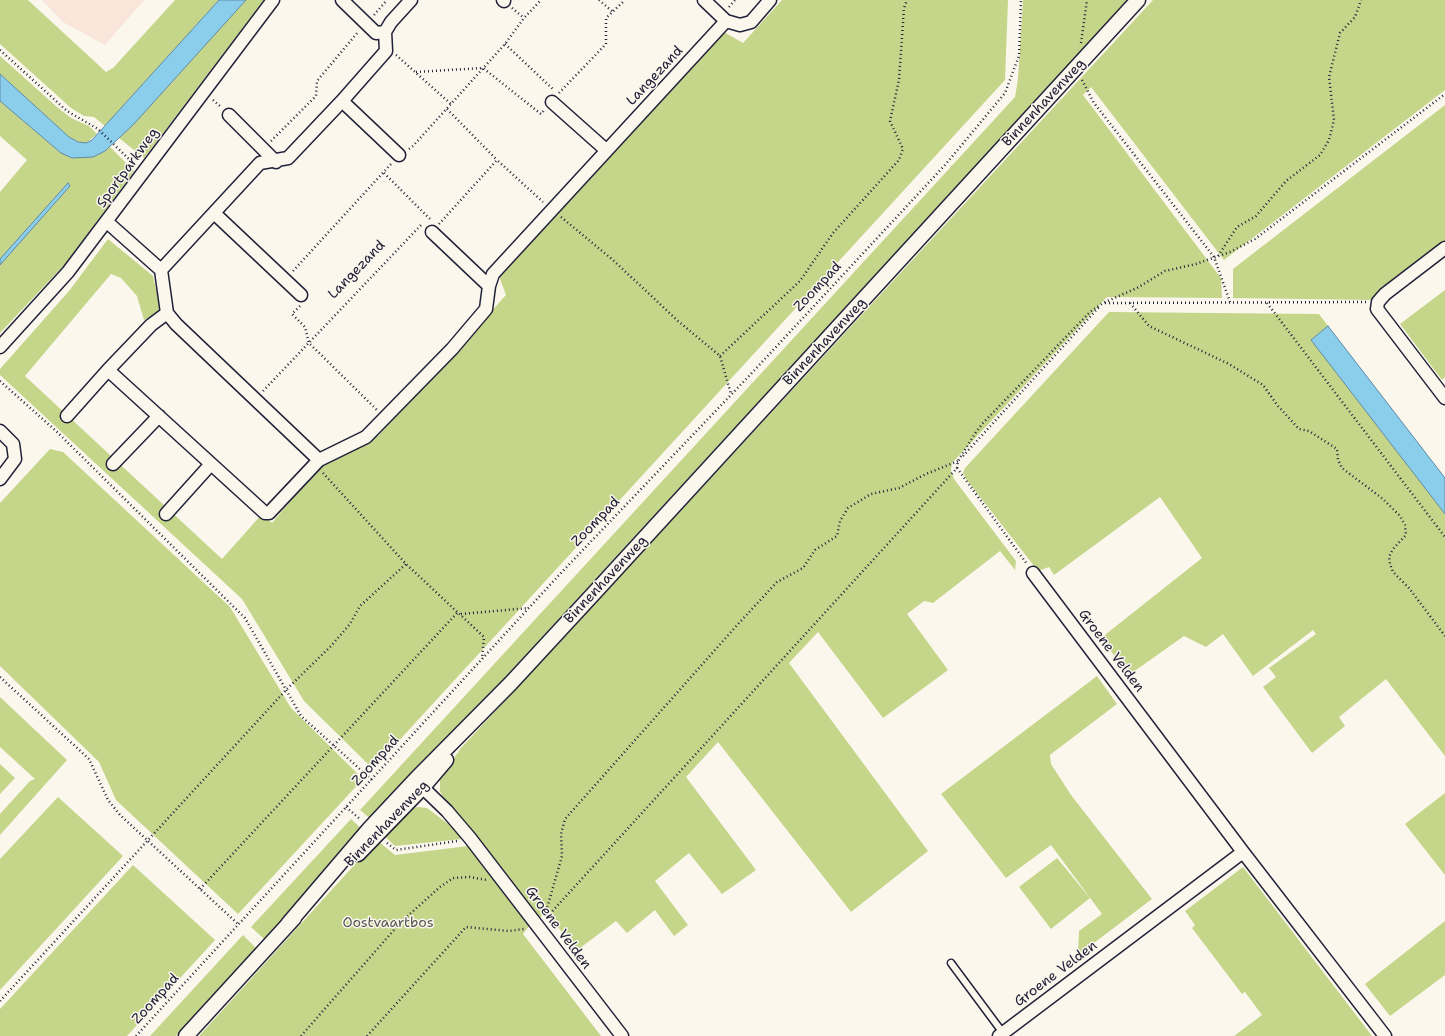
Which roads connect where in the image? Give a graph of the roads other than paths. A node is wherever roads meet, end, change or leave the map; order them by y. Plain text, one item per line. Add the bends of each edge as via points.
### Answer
1 (273, 0) edge
2 (342, 0) edge
3 (411, 0) edge
4 (704, 0) edge
5 (770, 0) edge
6 (1138, 0) edge
7 (726, 22) junction
8 (385, 32) junction
9 (555, 98) road end
10 (342, 101) junction
11 (229, 115) road end
12 (606, 150) junction
13 (399, 155) road end
14 (276, 162) junction
15 (214, 213) junction
16 (107, 222) junction
17 (432, 232) road end
18 (1445, 248) edge
19 (161, 270) junction
20 (489, 286) junction
21 (301, 295) road end
22 (167, 313) junction
23 (0, 347) edge
24 (108, 370) junction
25 (1445, 398) edge
26 (67, 416) dead end
27 (159, 416) junction
28 (0, 431) edge
29 (316, 462) junction
30 (113, 464) dead end
31 (211, 464) junction
32 (0, 479) edge
33 (166, 514) dead end
34 (1033, 573) road end
35 (419, 783) junction
36 (1243, 852) junction
37 (951, 963) dead end
38 (1003, 1035) edge
39 (186, 1036) edge
40 (622, 1036) edge
41 (1385, 1036) edge

1 - 16 street, Sportparkweg
2 - 8 street via 376,32
3 - 8 street via 390,22
4 - 7 street
5 - 7 street via 751,22 740,25
6 - 35 street, Binnenhavenweg
7 - 12 street, Langezand
8 - 10 street via 386,51
9 - 12 street
10 - 13 street
10 - 14 street via 288,158
11 - 14 street
12 - 20 street, Langezand via 493,274
14 - 15 street via 260,163
15 - 19 street
15 - 21 street
16 - 19 street
16 - 23 street, Sportparkweg via 68,272
17 - 20 street
18 - 25 street via 1385,294 1378,302 1377,309
19 - 22 street
20 - 29 street, Langezand via 486,309 452,349 366,437
22 - 24 street via 151,325
22 - 29 street via 255,398
24 - 26 street
24 - 27 street, Langezand
27 - 30 street
27 - 31 street, Langezand
28 - 32 street via 13,444 15,459
29 - 31 street, Langezand via 269,513 265,513
31 - 33 street
34 - 36 street, Groene Velden
35 - 39 street, Binnenhavenweg
35 - 40 street, Groene Velden via 470,838
36 - 38 street, Groene Velden
36 - 41 street, Groene Velden
37 - 38 lane

